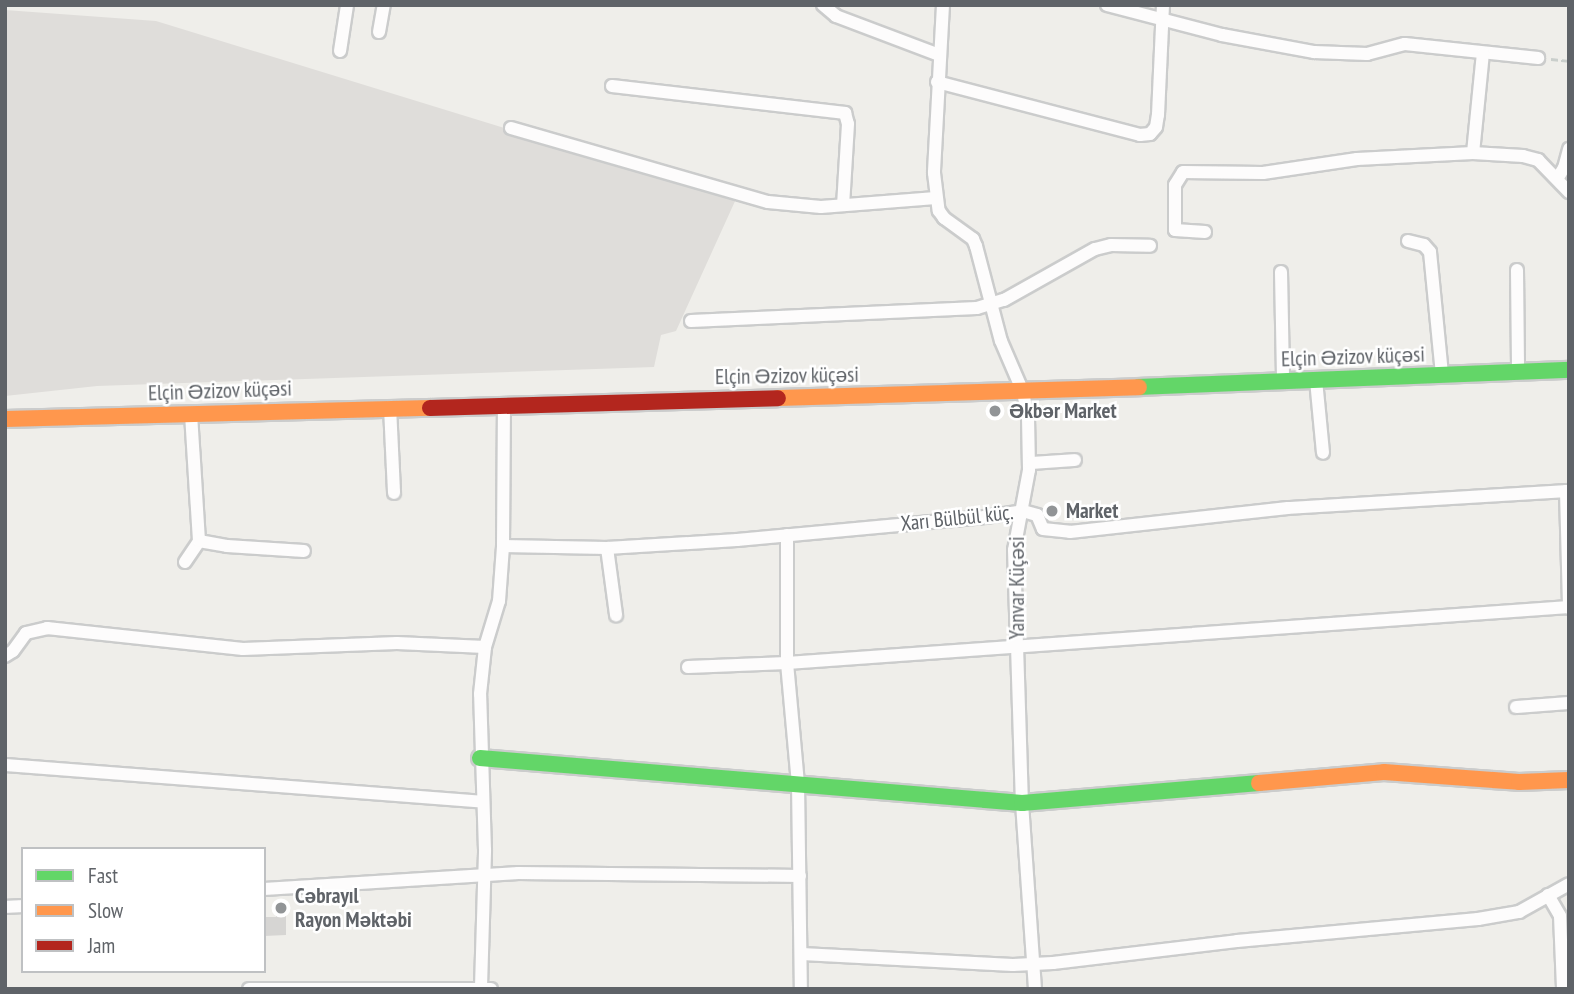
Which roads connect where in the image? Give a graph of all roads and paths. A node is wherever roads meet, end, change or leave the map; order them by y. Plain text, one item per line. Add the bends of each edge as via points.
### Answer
1 (347, 5) edge
2 (384, 5) edge
3 (823, 5) edge
4 (943, 5) edge
5 (1107, 5) edge
6 (1163, 5) edge
7 (1163, 20) junction
8 (379, 32) dead end
9 (340, 51) dead end
10 (1483, 53) junction
11 (939, 55) junction
12 (1538, 58) joint
13 (1569, 61) edge
14 (937, 82) junction
15 (612, 86) dead end
16 (512, 128) dead end
17 (1569, 149) edge
18 (1473, 153) junction
19 (1557, 179) junction
20 (1569, 192) edge
21 (936, 198) junction
22 (843, 205) junction
23 (1205, 232) dead end
24 (1408, 241) dead end
25 (1150, 246) dead end
26 (1517, 270) dead end
27 (1281, 272) dead end
28 (990, 305) junction
29 (691, 321) dead end
30 (1569, 370) edge
31 (1518, 372) junction
32 (1442, 375) junction
33 (1317, 380) junction
34 (1283, 381) junction
35 (1023, 392) junction
36 (504, 404) junction
37 (390, 407) junction
38 (191, 413) junction
39 (5, 419) edge
40 (1323, 453) dead end
41 (1075, 460) dead end
42 (1030, 463) junction
43 (1567, 491) edge
44 (394, 493) dead end
45 (1023, 510) junction
46 (787, 535) junction
47 (199, 541) junction
48 (503, 546) junction
49 (607, 548) junction
50 (304, 551) dead end
51 (185, 562) dead end
52 (1569, 608) edge
53 (616, 615) dead end
54 (1017, 646) junction
55 (485, 647) junction
56 (5, 656) edge
57 (787, 663) junction
58 (688, 667) dead end
59 (1569, 703) edge
60 (1516, 707) dead end
61 (480, 758) junction
62 (5, 765) edge
63 (1569, 780) edge
64 (798, 783) junction
65 (482, 802) junction
66 (1022, 803) junction
67 (483, 874) junction
68 (800, 876) junction
69 (1569, 884) edge
70 (266, 889) edge
71 (1548, 895) junction
72 (802, 954) junction
73 (1034, 964) junction
74 (486, 988) edge
75 (249, 989) edge
76 (801, 989) edge
77 (1035, 989) edge
78 (1563, 989) edge

1 - 9 street
2 - 8 street
3 - 11 street via 836,16
4 - 11 street
5 - 7 street
6 - 7 street
7 - 10 street via 1314,52 1367,54 1405,44
7 - 14 street via 1158,115 1150,134
10 - 12 street
10 - 18 street
11 - 14 street
12 - 13 path
14 - 21 street
15 - 22 street via 845,113 849,124
16 - 22 street via 750,197 803,206
17 - 19 street
18 - 19 street via 1538,160
18 - 23 street via 1357,159 1263,173 1183,172 1175,185 1175,230
19 - 20 street
21 - 22 street
21 - 28 street, Yanvar Küçəsi via 944,218 973,239
24 - 32 street via 1424,245 1430,252
25 - 28 street via 1095,249
26 - 31 street
27 - 34 street
28 - 29 street via 962,311
28 - 35 street, Yanvar Küçəsi
30 - 31 street, Elçin Əzizov küçəsi
31 - 32 street, Elçin Əzizov küçəsi
32 - 33 street, Elçin Əzizov küçəsi
33 - 34 street, Elçin Əzizov küçəsi
33 - 40 street
34 - 35 street, Elçin Əzizov küçəsi
35 - 36 street, Elçin Əzizov küçəsi
35 - 42 street, Yanvar Küçəsi
36 - 37 street, Elçin Əzizov küçəsi
36 - 48 street
37 - 38 street, Elçin Əzizov küçəsi
37 - 44 street
38 - 39 street, Elçin Əzizov küçəsi
38 - 47 street
41 - 42 street
42 - 45 street, Yanvar Küçəsi
43 - 45 street, Xarı Bülbül küç. via 1287,508 1070,532 1043,528 1037,515
43 - 52 street
45 - 46 street, Xarı Bülbül küç.
45 - 54 street, Yanvar Küçəsi via 1014,550
46 - 49 street, Xarı Bülbül küç.
46 - 57 street
47 - 50 street
47 - 51 street
48 - 49 street, Xarı Bülbül küç.
48 - 55 street via 499,601
49 - 53 street
52 - 54 street
54 - 57 street
54 - 66 street, Yanvar Küçəsi
55 - 56 street via 397,643 243,649 47,628 26,633
55 - 61 street
57 - 58 street
57 - 64 street
59 - 60 street
61 - 64 street
61 - 65 street
62 - 65 street
63 - 66 street via 1519,782 1384,772
64 - 66 street
64 - 68 street
65 - 67 street
66 - 73 street, Yanvar Küçəsi
67 - 68 street
67 - 70 street
67 - 74 street
68 - 72 street
69 - 71 street
71 - 73 street via 1519,912 1478,919
71 - 78 street via 1560,916
72 - 73 street
72 - 76 street
73 - 77 street, Yanvar Küçəsi
74 - 75 street

